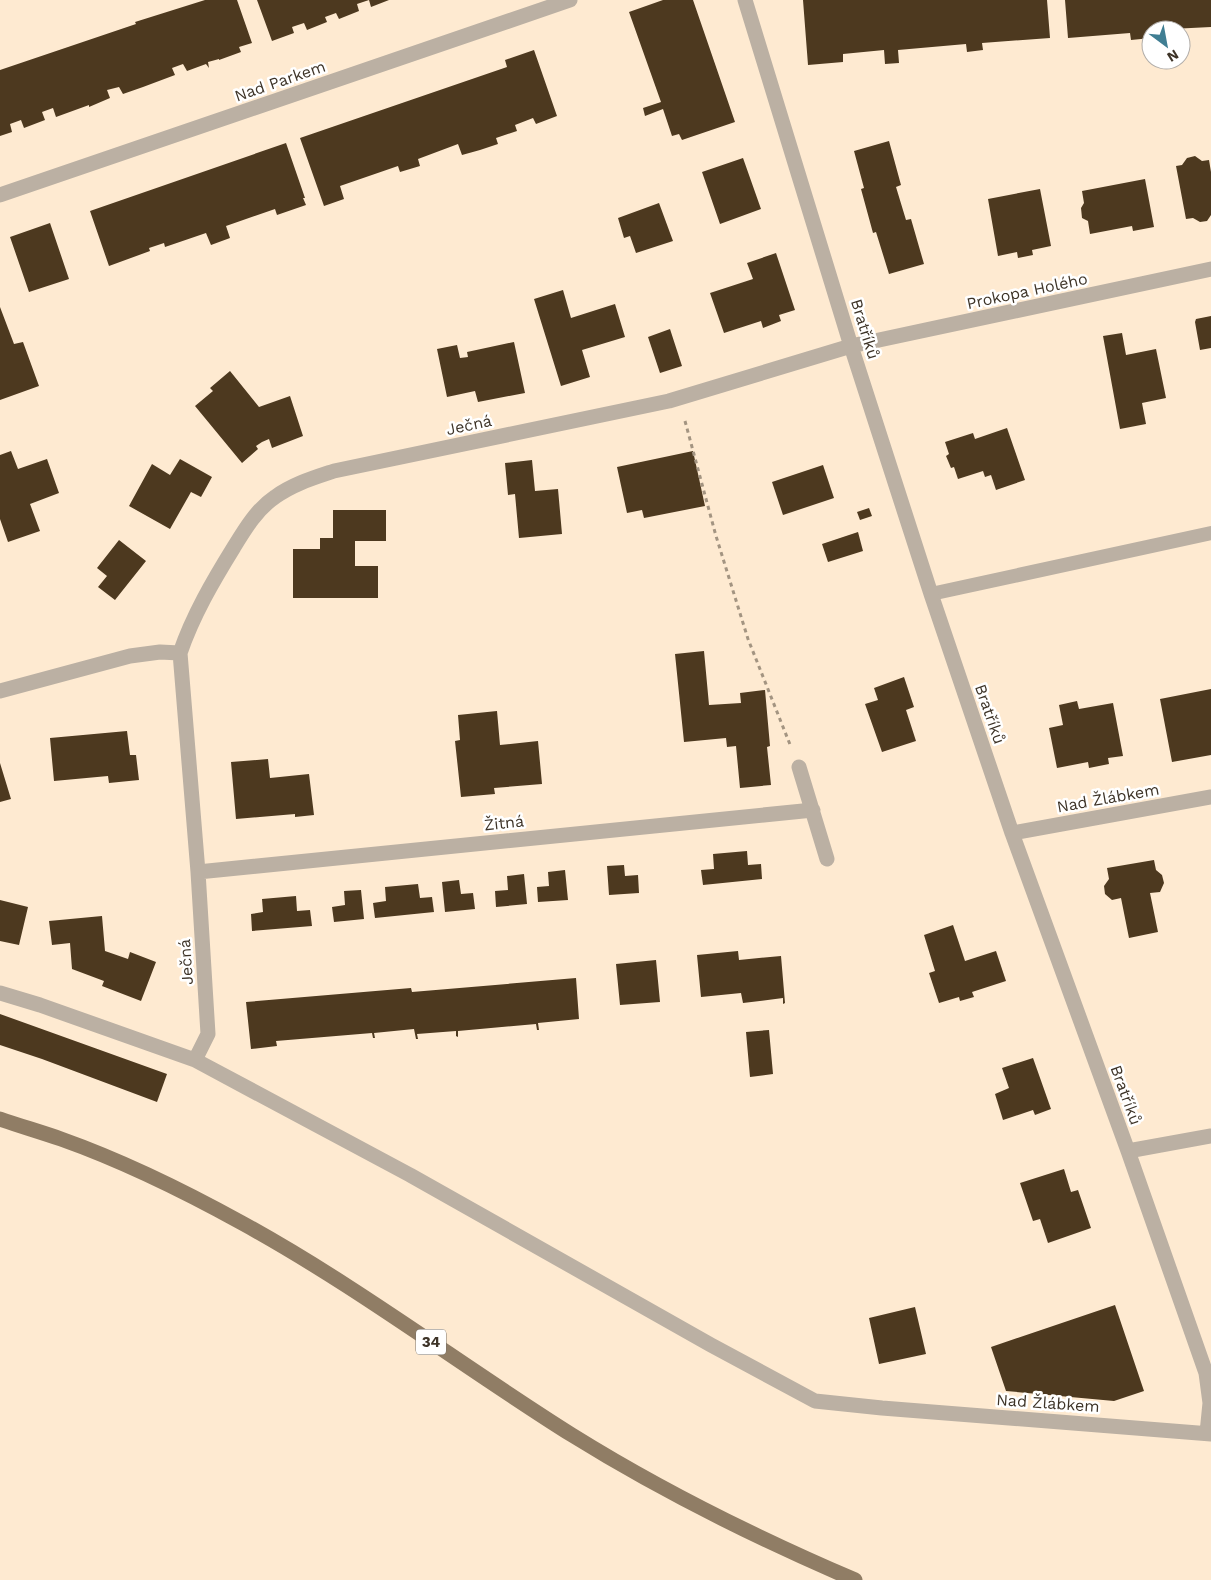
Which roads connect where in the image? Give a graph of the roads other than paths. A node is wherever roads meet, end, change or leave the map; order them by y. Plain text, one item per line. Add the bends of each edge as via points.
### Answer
1 (570, 0) edge
2 (745, 0) edge
3 (0, 195) edge
4 (1211, 270) edge
5 (851, 346) junction
6 (1211, 533) edge
7 (931, 594) junction
8 (180, 652) junction
9 (1, 688) edge
10 (799, 766) road end
11 (1211, 798) edge
12 (812, 810) junction
13 (1012, 834) junction
14 (828, 859) dead end
15 (198, 872) junction
16 (0, 993) edge
17 (195, 1060) junction
18 (0, 1119) edge
19 (1211, 1136) edge
20 (1128, 1152) junction
21 (1209, 1434) edge
22 (855, 1580) edge

1 - 3 street, Nad Parkem
2 - 5 street, Bratříků
4 - 5 street, Prokopa Holého
5 - 7 street, Bratříků
5 - 8 street, Ječná via 679,398 334,471 304,481 274,498 254,517 215,578
6 - 7 lane
7 - 13 street, Bratříků
8 - 9 street via 130,656
8 - 15 street, Ječná
10 - 12 street
11 - 13 street, Nad Žlábkem
12 - 14 street
12 - 15 street, Žitná
13 - 20 street, Bratříků
15 - 17 street, Ječná via 208,1034
16 - 17 street
17 - 21 street, Nad Žlábkem via 410,1175 815,1401
18 - 22 main road, 34 via 116,1161 244,1224 626,1468 746,1532
19 - 20 street
20 - 21 street, Bratříků via 1206,1373 1210,1403

